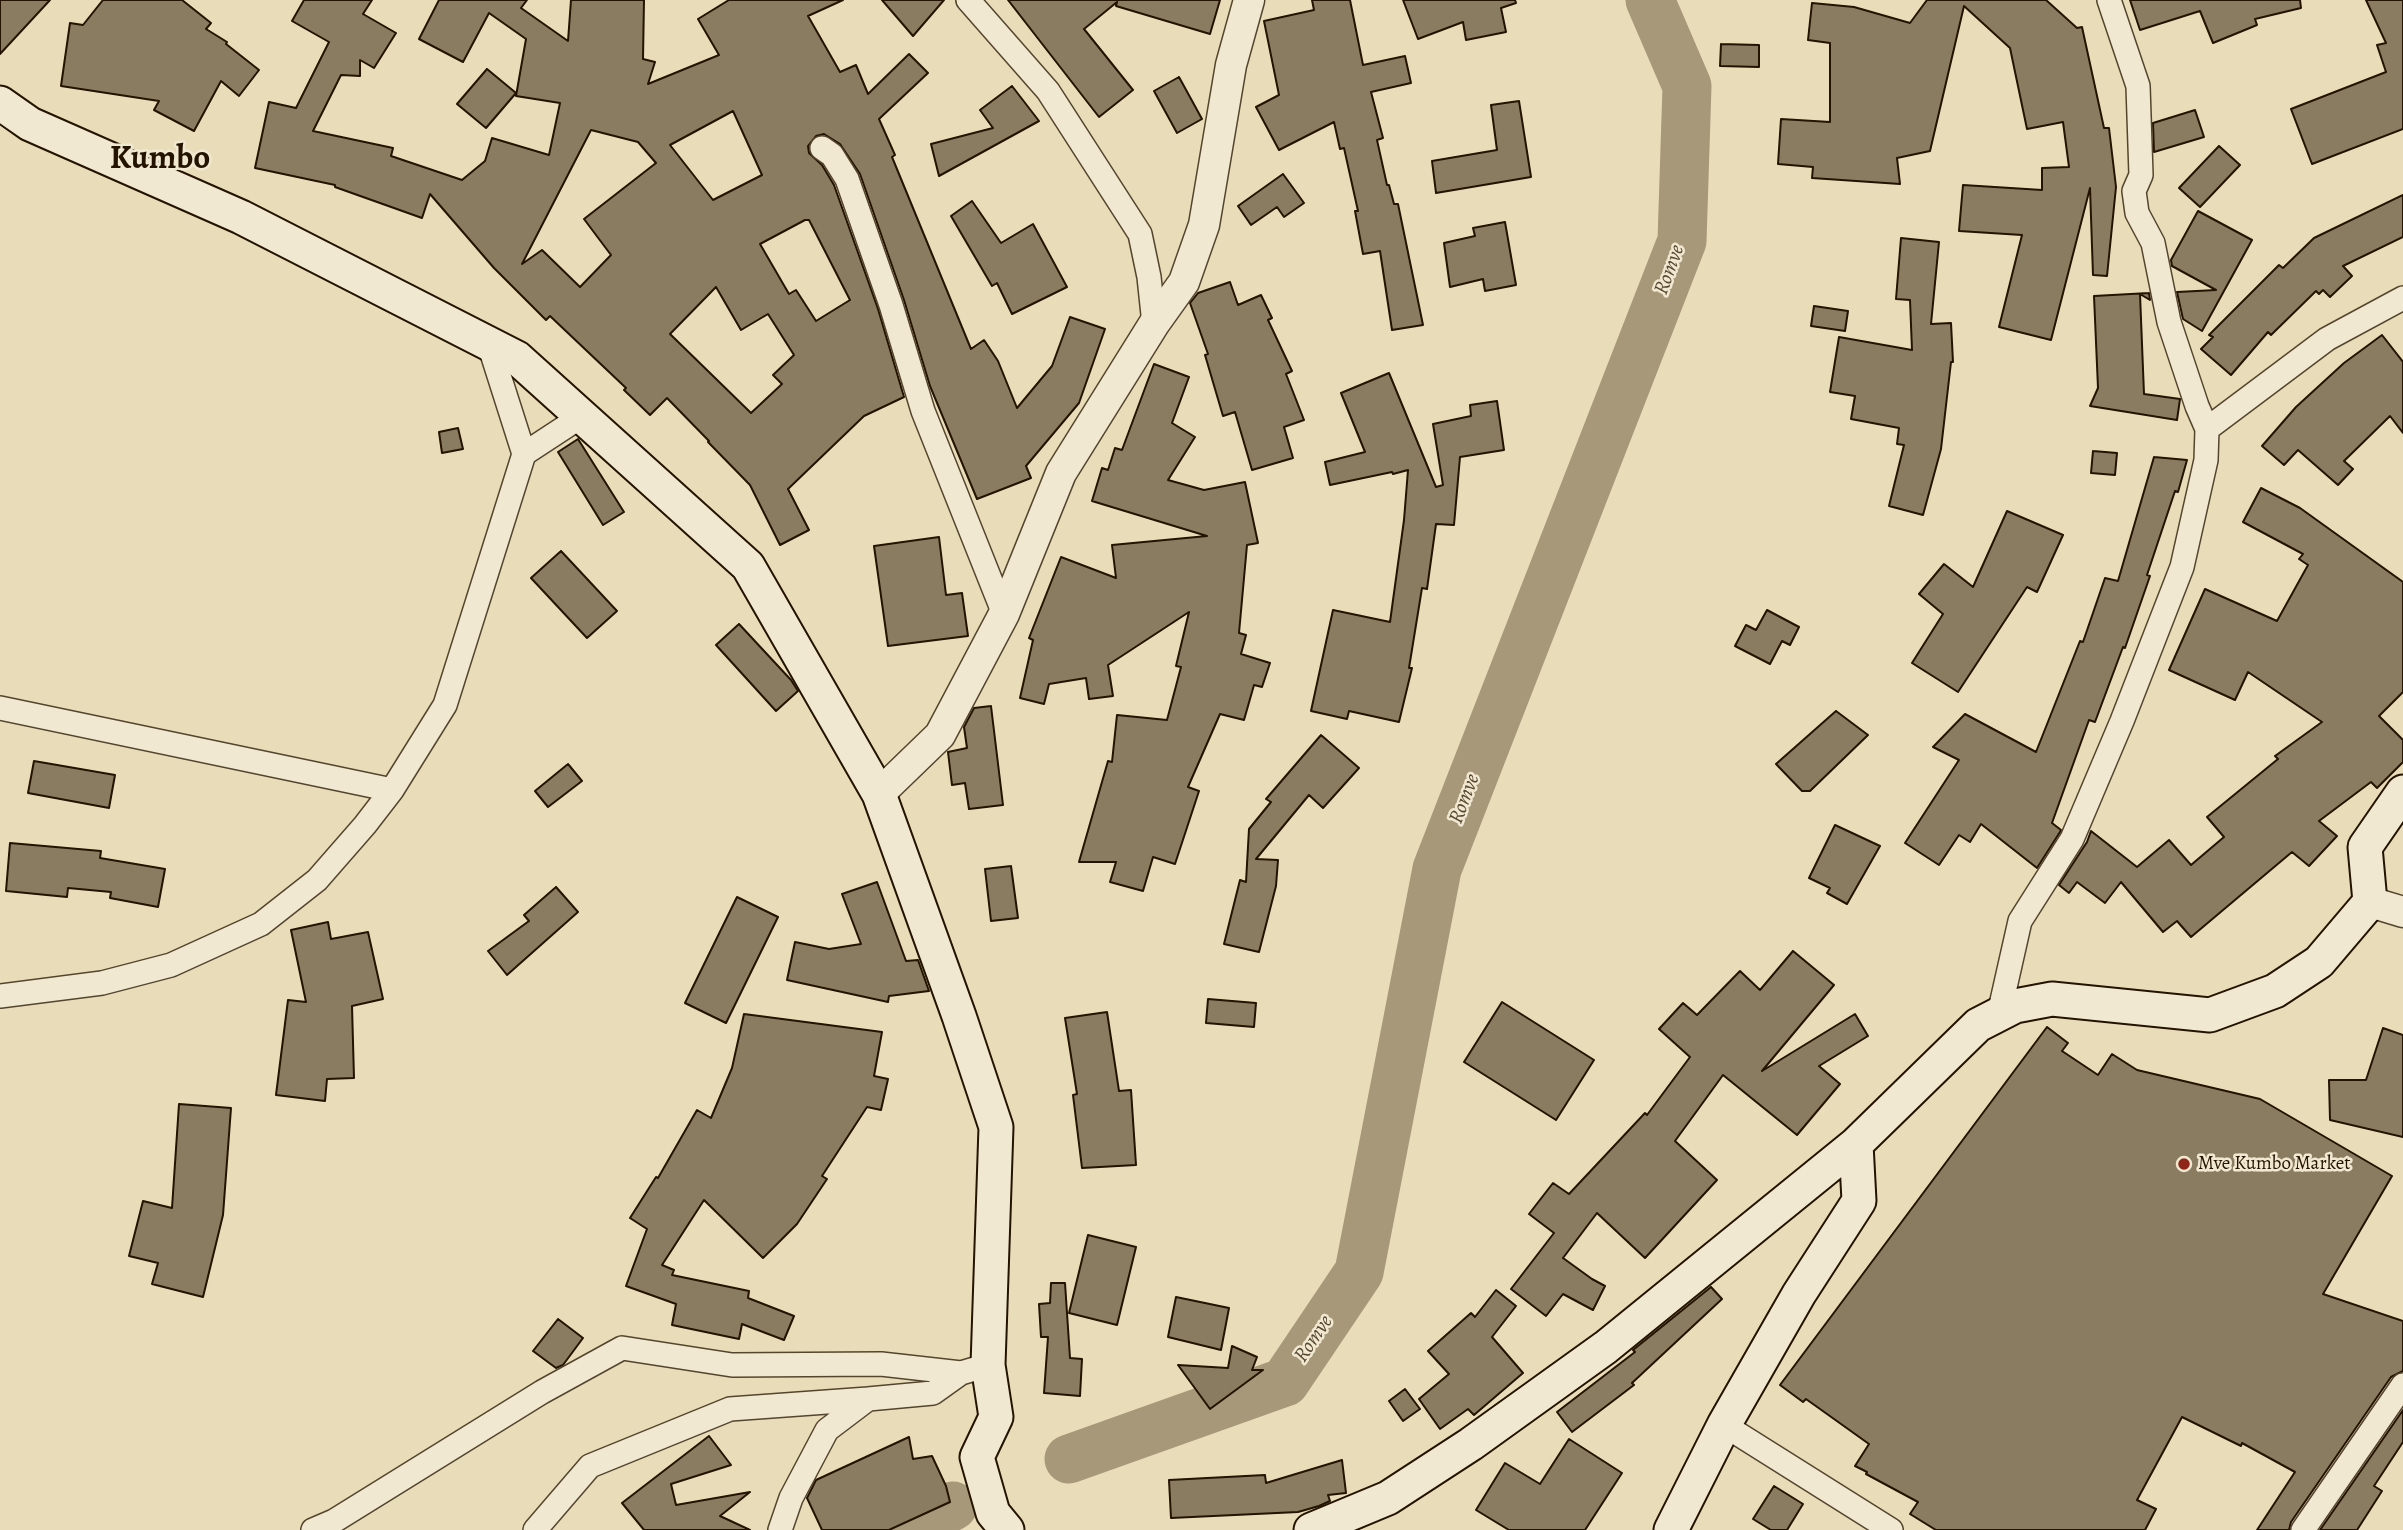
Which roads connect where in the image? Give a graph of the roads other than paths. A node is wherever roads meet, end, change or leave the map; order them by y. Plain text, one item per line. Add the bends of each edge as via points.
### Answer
1 (968, 0) edge
2 (1249, 0) edge
3 (2109, 0) edge
4 (0, 103) edge
5 (822, 148) dead end
6 (2401, 305) edge
7 (1154, 324) junction
8 (488, 341) junction
9 (582, 416) junction
10 (2207, 429) junction
11 (524, 454) junction
12 (1004, 614) junction
13 (0, 708) edge
14 (392, 790) junction
15 (2403, 792) edge
16 (879, 794) junction
17 (2370, 902) junction
18 (2403, 912) edge
19 (0, 996) edge
20 (1999, 1014) junction
21 (1856, 1144) junction
22 (974, 1369) junction
23 (2403, 1385) edge
24 (868, 1399) junction
25 (1724, 1425) junction
26 (313, 1530) edge
27 (535, 1530) edge
28 (780, 1530) edge
29 (1007, 1530) edge
30 (1311, 1530) edge
31 (1671, 1530) edge
32 (1891, 1530) edge
33 (2303, 1530) edge

1 - 7 street via 1048,91 1140,234
2 - 7 street via 1231,65 1204,225 1184,282
3 - 10 street via 2138,86 2141,175 2134,191 2137,213 2153,243 2169,322
4 - 8 main road via 30,124 241,217
5 - 12 street via 847,179 923,411
6 - 10 street via 2327,339
7 - 12 street via 1061,473
8 - 9 main road via 517,358
8 - 11 street
9 - 11 street
9 - 16 main road via 748,566
10 - 20 street via 2206,460 2182,567 2072,839 2021,921
11 - 14 street via 445,705
12 - 16 street via 940,735
13 - 14 street
14 - 19 street via 317,880 261,924 171,965 102,983
15 - 17 main road via 2365,847
16 - 22 main road via 996,1127
17 - 18 street
17 - 20 main road via 2319,962 2275,991 2210,1015 2052,999
20 - 21 main road via 1978,1025
21 - 25 main road via 1858,1201
21 - 30 main road via 1606,1347 1471,1444 1388,1498
22 - 24 street via 933,1393
22 - 26 street via 732,1365 622,1348
22 - 29 main road via 996,1417 977,1457 993,1513
23 - 33 street
24 - 27 street via 730,1409 590,1465
24 - 28 street via 827,1430 791,1497
25 - 31 main road
25 - 32 street

